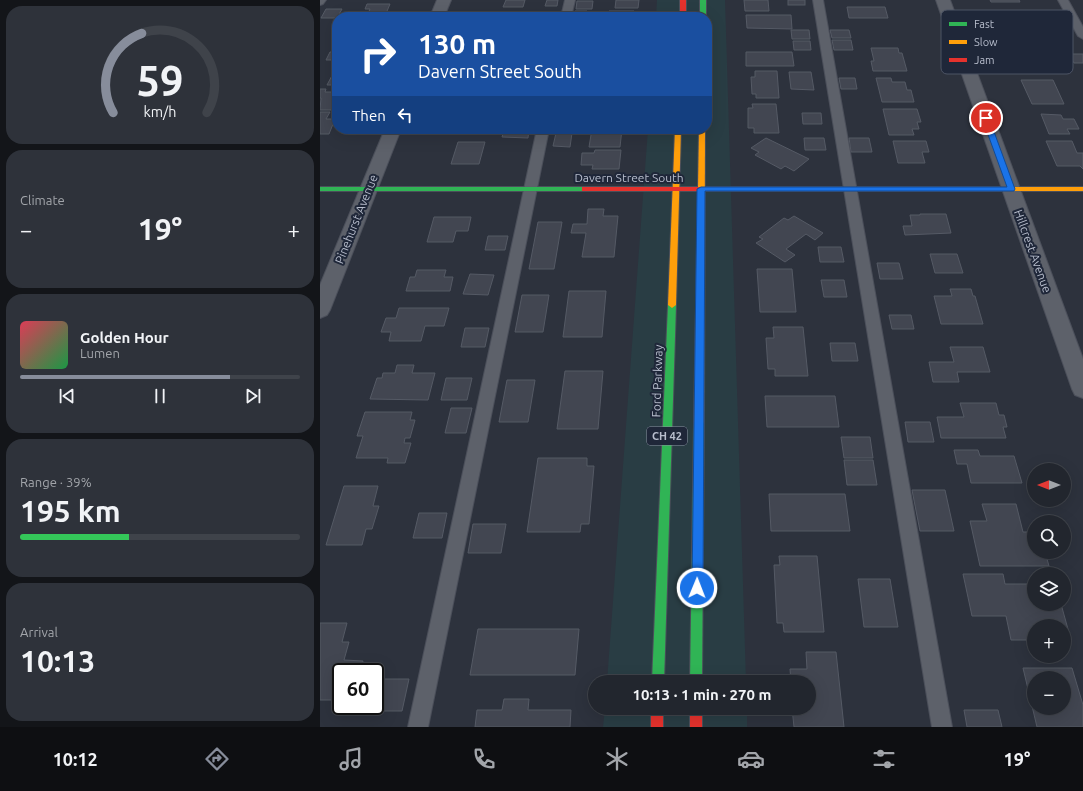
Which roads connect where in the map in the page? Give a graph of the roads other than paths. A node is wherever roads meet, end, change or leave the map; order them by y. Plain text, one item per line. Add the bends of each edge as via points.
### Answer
1 (444, 0) edge
2 (570, 0) edge
3 (684, 0) edge
4 (703, 0) edge
5 (818, 0) edge
6 (943, 0) edge
7 (1063, 0) edge
8 (947, 10) edge
9 (1069, 10) edge
10 (439, 12) edge
11 (567, 12) edge
12 (683, 12) edge
13 (703, 12) edge
14 (1073, 18) edge
15 (1083, 36) edge
16 (970, 74) edge
17 (390, 134) edge
18 (542, 134) edge
19 (678, 134) edge
20 (702, 134) edge
21 (320, 189) edge
22 (368, 189) junction
23 (530, 189) junction
24 (676, 189) junction
25 (701, 189) junction
26 (850, 189) junction
27 (1011, 189) junction
28 (1083, 189) edge
29 (320, 310) edge
30 (1083, 389) edge
31 (658, 675) edge
32 (696, 675) edge
33 (658, 715) edge
34 (696, 715) edge
35 (418, 727) edge
36 (657, 727) edge
37 (696, 727) edge
38 (942, 727) edge

1 - 10 street
2 - 11 lane
3 - 12 main road
4 - 13 main road
5 - 26 lane
6 - 8 street, Hillcrest Avenue
7 - 9 lane
14 - 15 lane
16 - 27 street, Hillcrest Avenue
17 - 22 street, Pinehurst Avenue
18 - 23 lane
19 - 24 main road, Ford Parkway / CH 42
20 - 25 main road, CH 42
21 - 22 main road, Davern Street South
22 - 23 main road, Davern Street South
22 - 29 street, Pinehurst Avenue
23 - 24 main road, Davern Street South
23 - 35 lane
24 - 25 main road, Davern Street South
24 - 31 main road, Ford Parkway / CH 42
25 - 26 main road, Davern Street South
25 - 32 main road, CH 42
26 - 27 main road, Davern Street South
26 - 38 lane
27 - 28 main road, Davern Street South
27 - 30 street, Hillcrest Avenue
33 - 36 main road
34 - 37 main road

